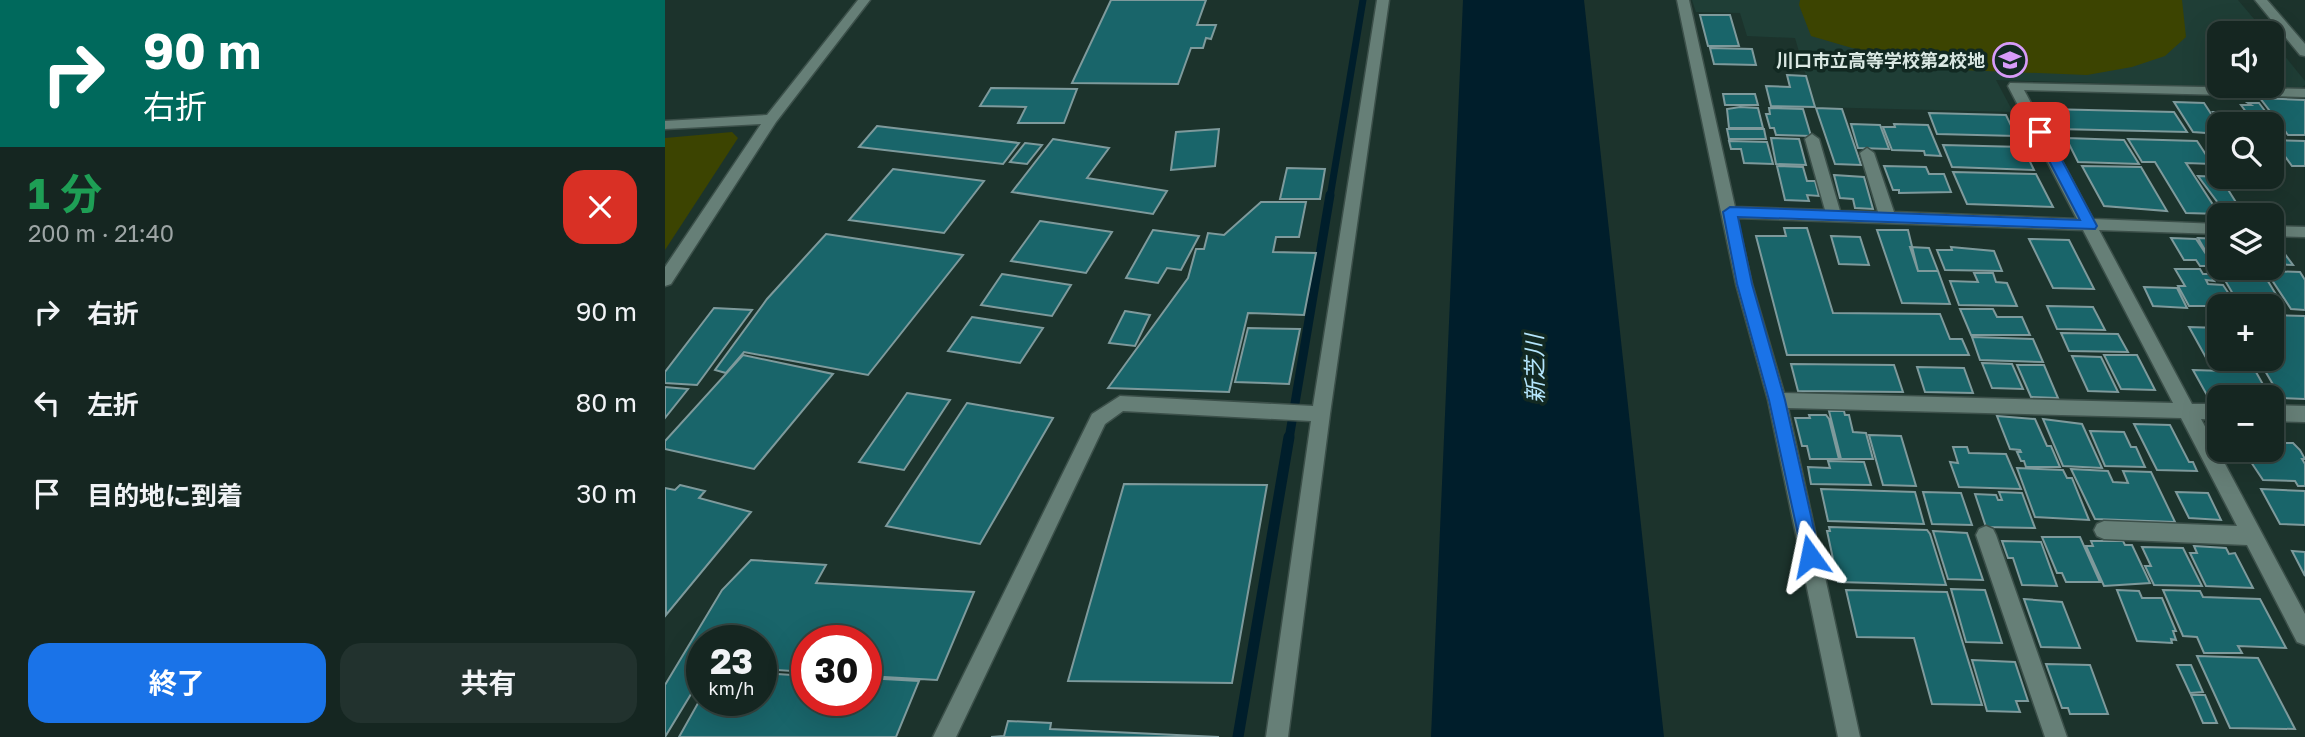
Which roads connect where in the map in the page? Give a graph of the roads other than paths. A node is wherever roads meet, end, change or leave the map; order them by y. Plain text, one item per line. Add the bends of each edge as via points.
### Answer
1 (864, 0) edge
2 (1383, 0) edge
3 (1683, 0) edge
4 (2261, 0) edge
5 (2305, 52) edge
6 (2305, 93) edge
7 (771, 119) junction
8 (665, 125) edge
9 (1812, 139) dead end
10 (1867, 153) dead end
11 (1730, 212) junction
12 (1834, 216) junction
13 (1888, 218) junction
14 (2090, 226) junction
15 (2207, 229) edge
16 (2284, 231) edge
17 (2305, 232) edge
18 (665, 280) edge
19 (1777, 400) junction
20 (2187, 412) junction
21 (2207, 412) edge
22 (2284, 413) edge
23 (1321, 414) junction
24 (2305, 414) edge
25 (2104, 530) dead end
26 (1986, 535) dead end
27 (2252, 536) junction
28 (2305, 635) edge
29 (944, 737) edge
30 (1277, 737) edge
31 (1849, 737) edge
32 (2056, 737) edge

1 - 7 street
2 - 23 street
3 - 11 street
4 - 5 street
6 - 14 street via 2015,86
7 - 8 street
7 - 18 street
9 - 12 street
10 - 13 street
11 - 12 street
11 - 19 street via 1744,284
12 - 13 street
13 - 14 street
14 - 15 street
14 - 20 street
16 - 17 street
19 - 20 street
19 - 31 street
20 - 21 street
20 - 27 street
22 - 24 street
23 - 29 street via 1120,403 1098,419
23 - 30 street
25 - 27 street
26 - 32 street
27 - 28 street

